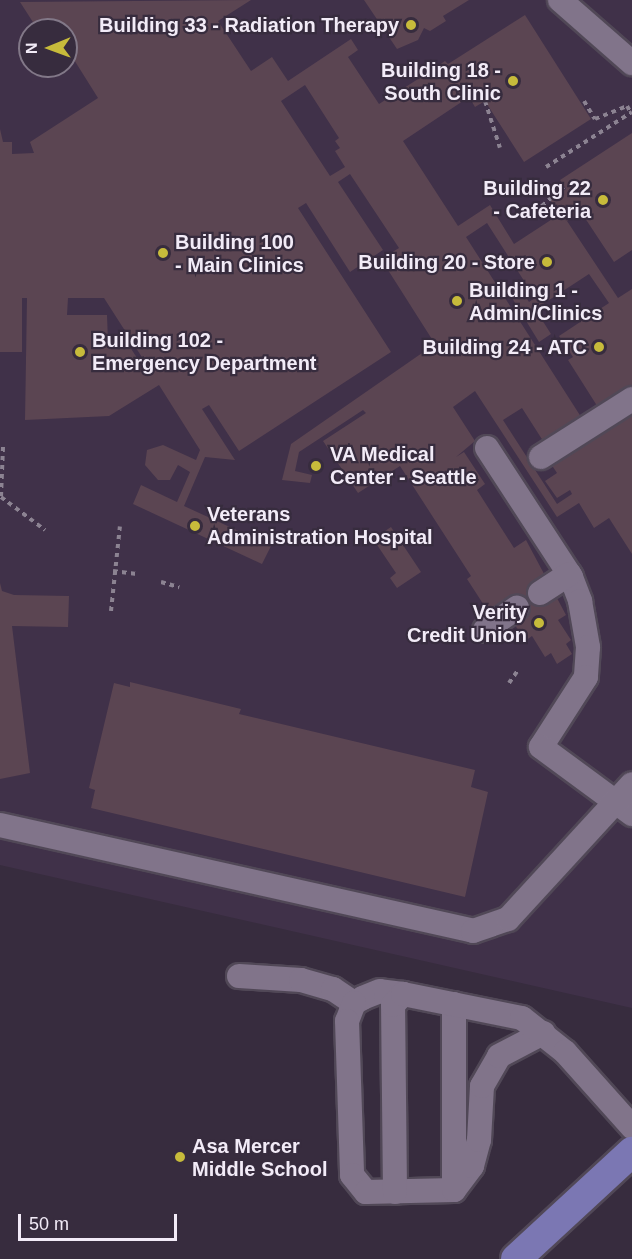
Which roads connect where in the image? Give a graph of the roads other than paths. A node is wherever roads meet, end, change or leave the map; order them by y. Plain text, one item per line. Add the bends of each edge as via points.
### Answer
1 (560, 0) edge
2 (632, 63) edge
3 (632, 399) edge
4 (486, 448) dead end
5 (541, 457) dead end
6 (569, 574) junction
7 (540, 593) dead end
8 (517, 608) dead end
9 (485, 630) dead end
10 (627, 798) edge
11 (0, 825) edge
12 (239, 976) dead end
13 (404, 994) junction
14 (354, 1002) junction
15 (454, 1004) junction
16 (543, 1033) junction
17 (632, 1127) edge
18 (632, 1152) edge
19 (454, 1190) junction
20 (395, 1192) junction
21 (516, 1259) edge

1 - 2 lane
3 - 5 lane
4 - 6 lane
6 - 7 lane
6 - 10 lane via 580,601 588,665 586,677 541,747
8 - 9 lane
10 - 11 lane via 508,920 473,931
12 - 14 lane via 302,980 333,989
13 - 14 lane via 380,991
13 - 15 lane
13 - 20 lane via 393,1005
14 - 20 lane via 347,1021 352,1175 366,1191
15 - 16 lane via 522,1018
15 - 19 lane
16 - 17 lane
16 - 19 lane via 499,1056 482,1086 479,1140 472,1166
18 - 21 main road
19 - 20 lane

